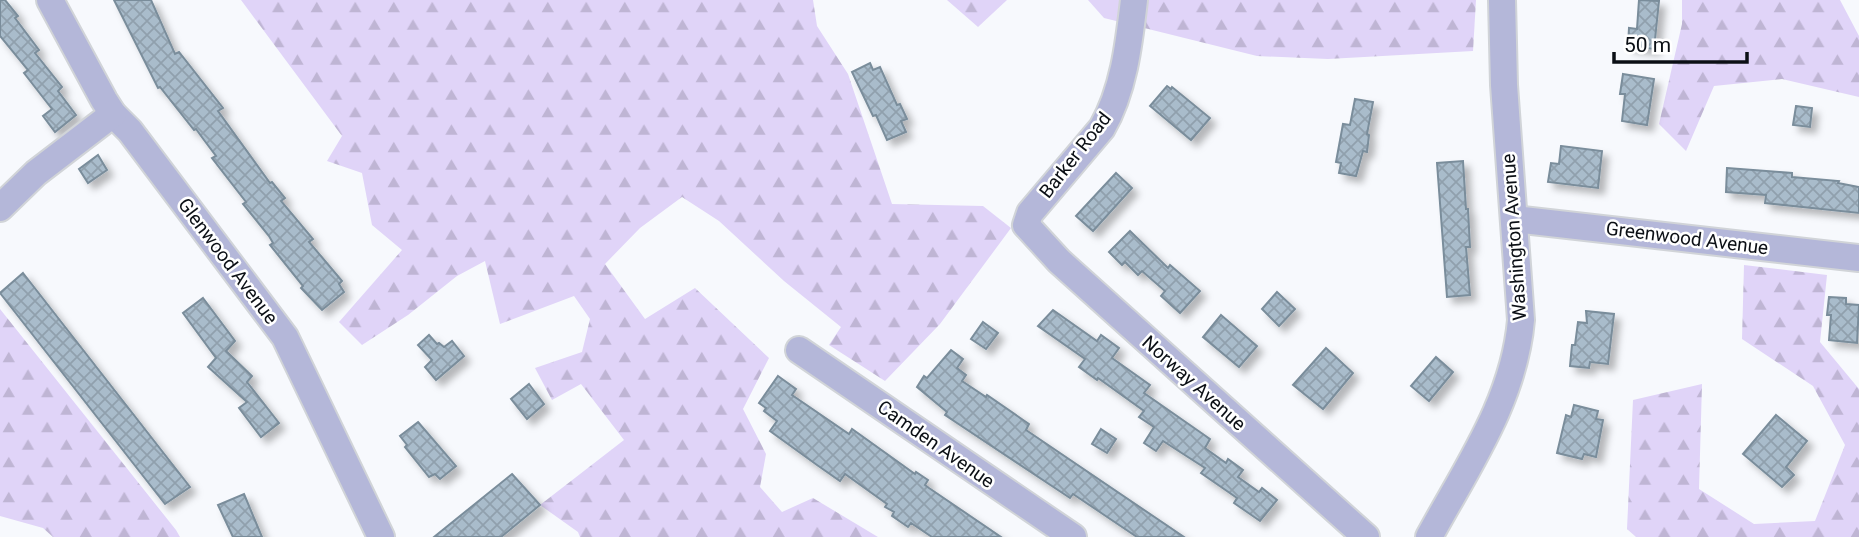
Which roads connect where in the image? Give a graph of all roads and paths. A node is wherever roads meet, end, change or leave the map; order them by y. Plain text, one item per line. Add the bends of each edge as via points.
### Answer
1 (50, 0) edge
2 (1134, 0) edge
3 (1502, 0) edge
4 (113, 114) junction
5 (0, 208) edge
6 (1514, 219) junction
7 (1026, 225) joint
8 (1859, 258) edge
9 (800, 350) dead end
10 (381, 537) edge
11 (1073, 537) edge
12 (1366, 537) edge
13 (1429, 537) edge

1 - 4 street, Glenwood Avenue
2 - 7 street, Barker Road via 1111,112 1030,213
3 - 6 street, Washington Avenue
4 - 5 street via 36,173
4 - 10 street, Glenwood Avenue via 285,337
6 - 8 street, Greenwood Avenue
6 - 13 street, Washington Avenue via 1521,320 1512,375
7 - 12 street, Norway Avenue via 1059,261
9 - 11 street, Camden Avenue

